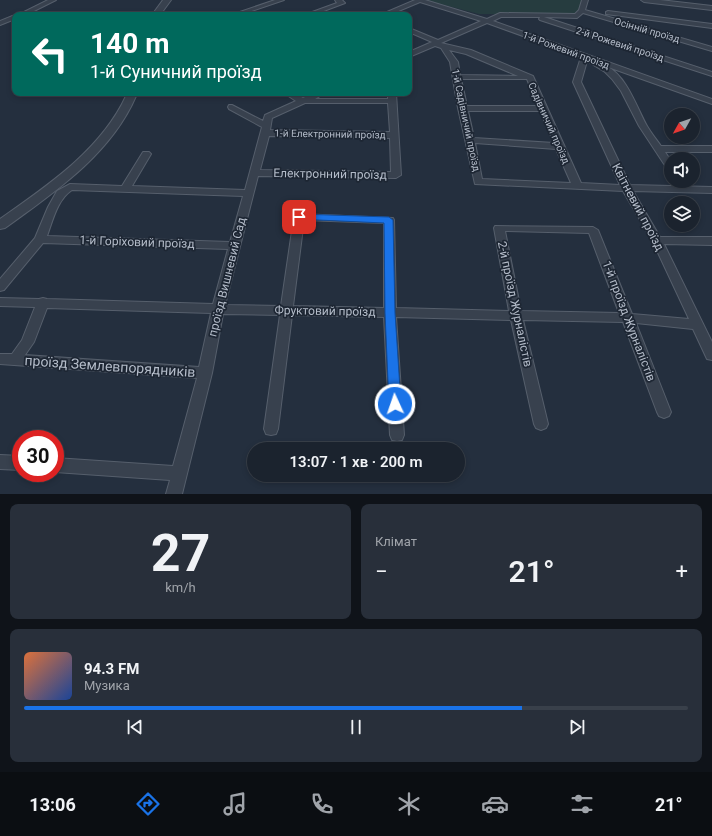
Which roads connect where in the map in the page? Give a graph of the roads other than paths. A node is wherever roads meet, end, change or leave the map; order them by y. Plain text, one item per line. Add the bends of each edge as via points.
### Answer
1 (53, 0) edge
2 (167, 0) edge
3 (255, 0) edge
4 (281, 0) edge
5 (338, 0) edge
6 (420, 0) edge
7 (585, 0) edge
8 (644, 0) edge
9 (266, 5) junction
10 (712, 8) edge
11 (27, 12) edge
12 (158, 12) edge
13 (244, 12) edge
14 (316, 12) edge
15 (390, 12) edge
16 (584, 12) junction
17 (528, 14) junction
18 (12, 18) edge
19 (488, 21) junction
20 (0, 23) edge
21 (712, 26) edge
22 (412, 31) edge
23 (439, 44) junction
24 (712, 49) edge
25 (412, 54) edge
26 (585, 57) junction
27 (712, 74) edge
28 (457, 77) junction
29 (530, 78) junction
30 (131, 96) edge
31 (293, 96) edge
32 (314, 96) edge
33 (392, 97) edge
34 (302, 101) junction
35 (712, 102) edge
36 (232, 107) dead end
37 (462, 108) junction
38 (544, 110) junction
39 (266, 129) junction
40 (394, 135) junction
41 (470, 140) junction
42 (558, 146) junction
43 (658, 149) junction
44 (712, 149) edge
45 (146, 154) dead end
46 (664, 158) edge
47 (254, 173) junction
48 (577, 186) junction
49 (664, 186) edge
50 (626, 188) junction
51 (700, 188) edge
52 (125, 189) junction
53 (712, 190) edge
54 (248, 193) junction
55 (0, 225) edge
56 (593, 230) joint
57 (40, 239) junction
58 (657, 240) junction
59 (712, 241) edge
60 (235, 246) junction
61 (0, 287) edge
62 (0, 302) edge
63 (43, 302) junction
64 (218, 309) junction
65 (287, 310) junction
66 (390, 313) junction
67 (516, 316) junction
68 (628, 318) junction
69 (697, 324) junction
70 (712, 355) edge
71 (0, 359) edge
72 (16, 359) junction
73 (205, 373) junction
74 (664, 412) dead end
75 (541, 424) dead end
76 (271, 429) dead end
77 (397, 435) dead end
78 (0, 462) edge
79 (12, 463) edge
80 (64, 466) edge
81 (179, 474) junction
82 (174, 494) edge

1 - 11 street
2 - 12 street
3 - 9 street
4 - 9 street
5 - 14 street via 342,3
6 - 15 street
6 - 19 street, 1-й Рожевий проїзд
7 - 16 street
8 - 10 street
9 - 13 street
16 - 17 street via 573,16
16 - 21 street
16 - 24 street, Осінній проїзд
17 - 19 street via 502,15
17 - 27 street, 2-й Рожевий проїзд
18 - 20 street
19 - 23 street
19 - 26 street, 1-й Рожевий проїзд
22 - 23 street, Садівничий проїзд
23 - 25 street
23 - 28 street, 1-й Садівничий проїзд via 454,62
23 - 29 street, Садівничий проїзд via 468,52
26 - 35 street, 1-й Рожевий проїзд
26 - 43 street via 615,77
26 - 50 street, Квітневий проїзд via 577,82 580,92
28 - 29 street
28 - 37 street, 1-й Садівничий проїзд
29 - 38 street, Садівничий проїзд
30 - 55 street via 128,107 103,140 44,194
31 - 34 street
32 - 34 street, проїзд Вишневий Сад
33 - 34 street
33 - 40 street, Електронний проїзд
34 - 39 street, проїзд Вишневий Сад via 268,117
36 - 39 street
37 - 38 street
37 - 41 street, 1-й Садівничий проїзд
38 - 42 street, Садівничий проїзд
39 - 40 street, 1-й Електронний проїзд
39 - 47 street, проїзд Вишневий Сад
40 - 47 street, Електронний проїзд via 396,175
41 - 42 street
41 - 48 street, 1-й Садівничий проїзд via 478,182
42 - 48 street, Садівничий проїзд
43 - 44 street
43 - 46 street
45 - 52 street
47 - 54 street, проїзд Вишневий Сад
48 - 50 street
49 - 50 street
50 - 58 street, Квітневий проїзд
51 - 53 street
52 - 54 street
52 - 57 street via 70,187 61,193
54 - 60 street, проїзд Вишневий Сад
56 - 67 street, 2-й проїзд Журналістів via 499,228
56 - 68 street, 1-й проїзд Журналістів
57 - 60 street, 1-й Горіховий проїзд
57 - 61 street
58 - 59 street
58 - 69 street, Квітневий проїзд
60 - 64 street, проїзд Вишневий Сад
62 - 63 street, Фруктовий проїзд
63 - 64 street, Фруктовий проїзд
63 - 72 street, проїзд Землевпорядників via 28,342
64 - 65 street, Фруктовий проїзд
64 - 73 street, проїзд Вишневий Сад
65 - 66 street, Фруктовий проїзд
65 - 66 street via 299,217 389,220
65 - 76 street
66 - 67 street, Фруктовий проїзд
66 - 77 street
67 - 68 street, Фруктовий проїзд
67 - 75 street, 2-й проїзд Журналістів
68 - 69 street, Фруктовий проїзд
68 - 74 street, 1-й проїзд Журналістів
69 - 70 street, Квітневий проїзд
71 - 72 street, проїзд Землевпорядників
72 - 73 street, проїзд Землевпорядників
73 - 81 street, проїзд Вишневий Сад
78 - 79 street
80 - 81 street
81 - 82 street, проїзд Вишневий Сад

